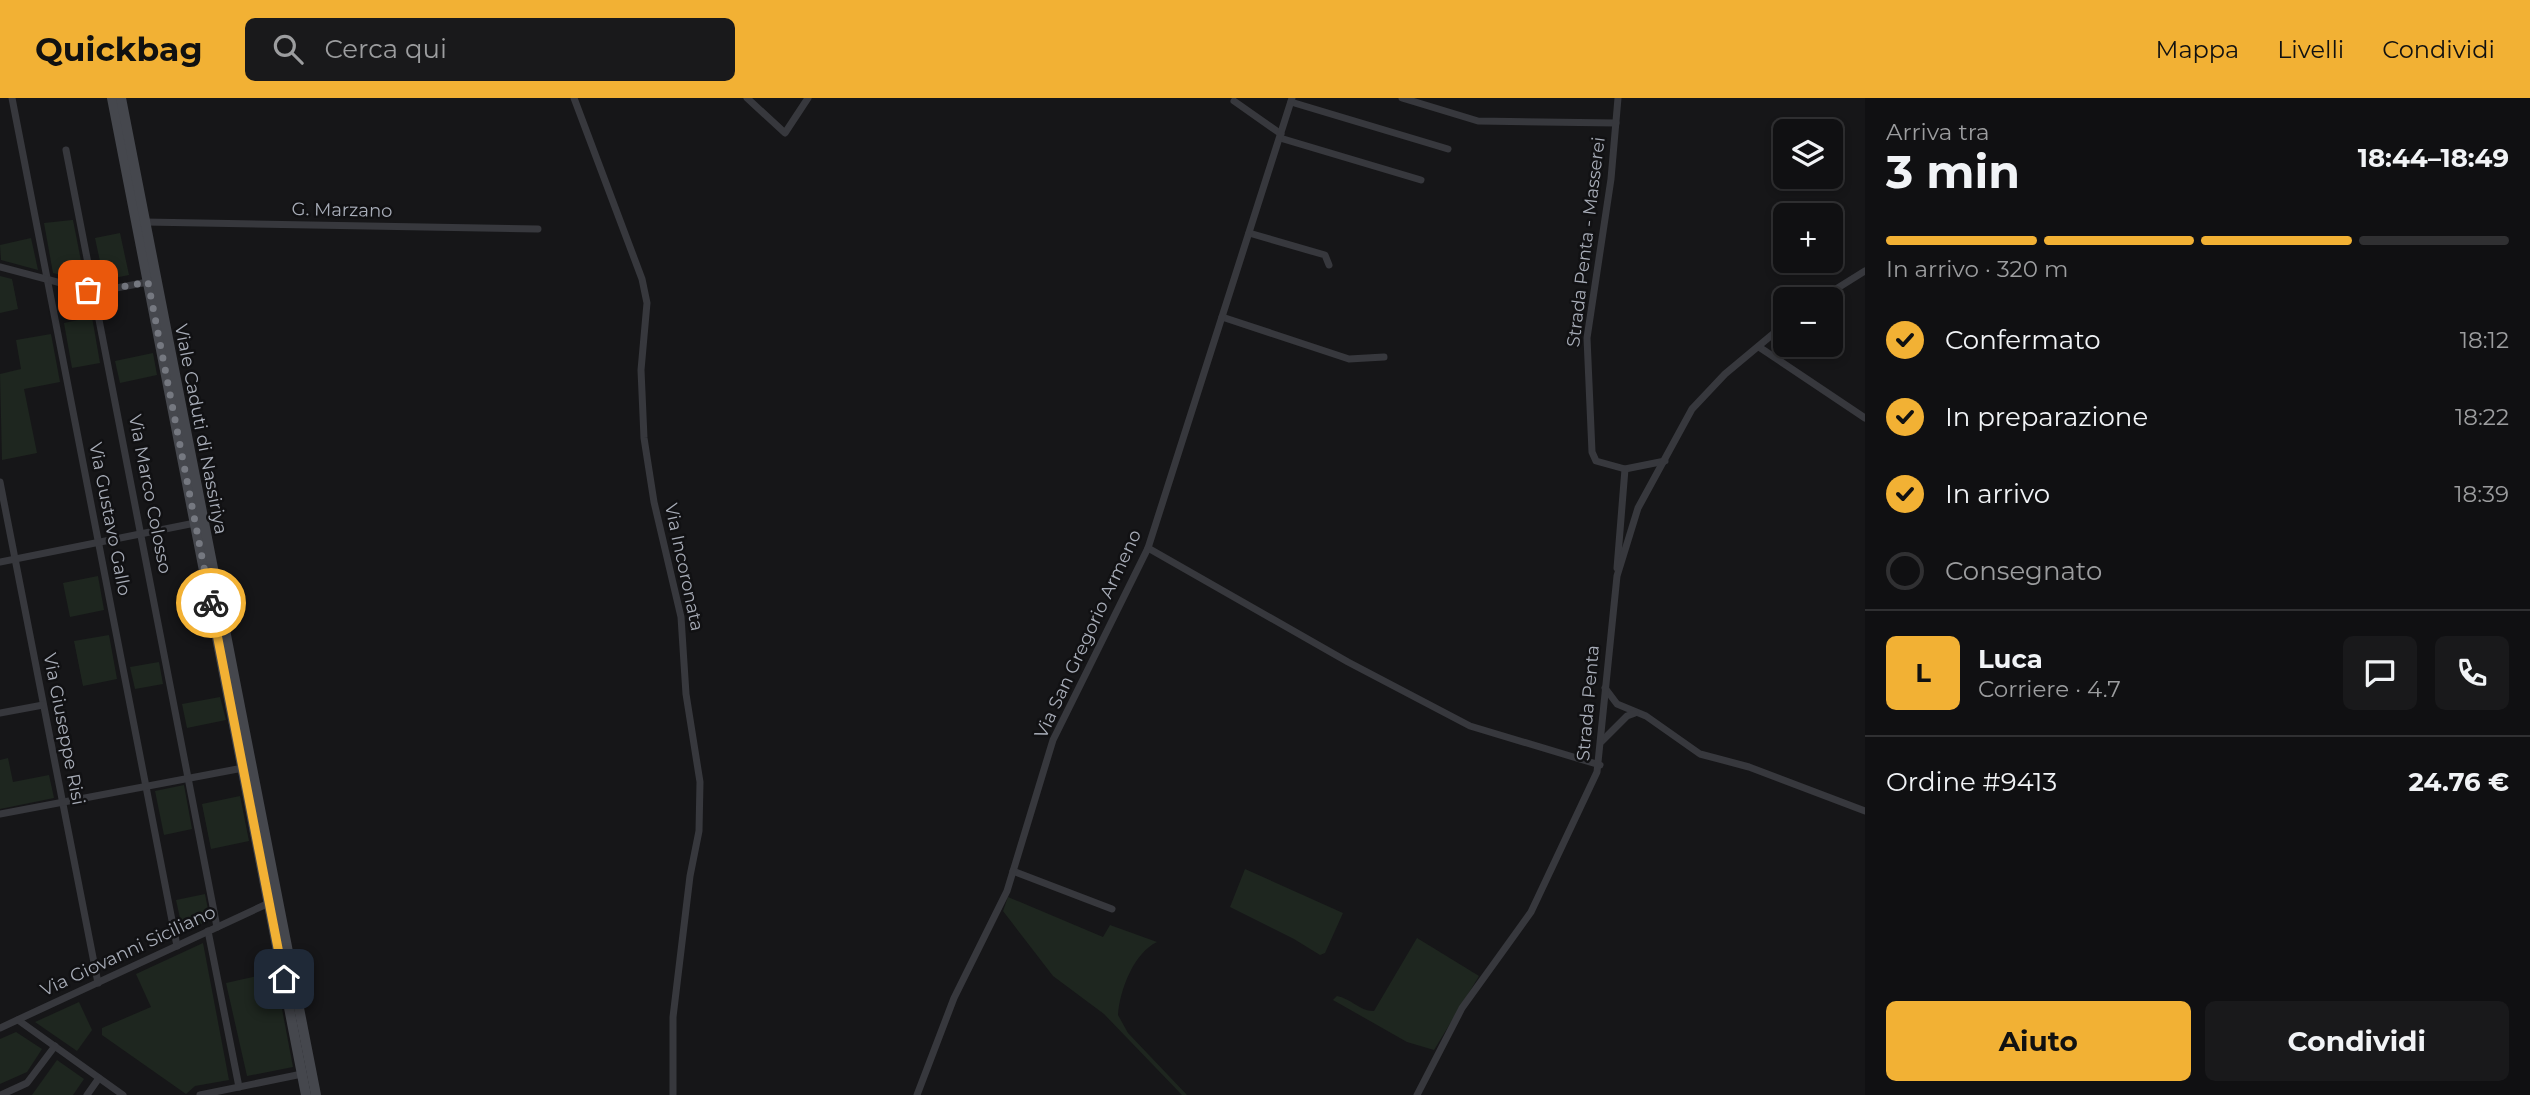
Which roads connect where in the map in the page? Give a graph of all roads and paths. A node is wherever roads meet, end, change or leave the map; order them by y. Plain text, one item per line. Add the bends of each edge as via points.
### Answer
1 (12, 98) edge
2 (112, 98) edge
3 (121, 98) edge
4 (574, 98) edge
5 (747, 98) edge
6 (808, 98) edge
7 (1402, 98) edge
8 (1618, 98) edge
9 (1292, 100) edge
10 (1234, 101) dead end
11 (1616, 123) junction
12 (1280, 136) junction
13 (1448, 149) dead end
14 (66, 150) dead end
15 (1421, 180) dead end
16 (145, 222) junction
17 (538, 229) dead end
18 (1249, 233) junction
19 (1329, 265) dead end
20 (0, 267) edge
21 (1865, 271) edge
22 (46, 280) junction
23 (148, 282) junction
24 (1839, 287) edge
25 (95, 292) junction
26 (1223, 317) junction
27 (1773, 335) edge
28 (1759, 347) junction
29 (1384, 357) dead end
30 (1865, 418) edge
31 (1665, 461) junction
32 (1625, 469) junction
33 (0, 482) edge
34 (195, 523) junction
35 (142, 534) junction
36 (99, 542) junction
37 (1148, 548) junction
38 (15, 559) junction
39 (0, 562) edge
40 (1617, 576) junction
41 (1605, 688) junction
42 (43, 705) junction
43 (0, 713) edge
44 (1636, 713) junction
45 (1602, 741) junction
46 (1600, 765) junction
47 (243, 768) junction
48 (189, 778) junction
49 (147, 786) junction
50 (62, 802) junction
51 (1865, 811) edge
52 (0, 814) edge
53 (1013, 871) junction
54 (269, 902) junction
55 (1112, 909) dead end
56 (217, 927) junction
57 (208, 931) junction
58 (177, 946) junction
59 (98, 983) junction
60 (18, 1020) junction
61 (0, 1028) edge
62 (55, 1046) junction
63 (302, 1074) junction
64 (99, 1078) junction
65 (239, 1087) junction
66 (1, 1095) edge
67 (87, 1095) edge
68 (123, 1095) edge
69 (201, 1095) edge
70 (306, 1095) edge
71 (316, 1095) edge
72 (673, 1095) edge
73 (917, 1095) edge
74 (1417, 1095) edge

1 - 22 street, Via Gustavo Gallo
2 - 23 main road, Viale Caduti di Nassiriya
3 - 16 main road, Viale Caduti di Nassiriya
4 - 72 street, Via Incoronata via 647,303 641,370 644,438 679,604 686,694 700,782 699,831 673,1017
5 - 6 street via 785,133
7 - 11 street via 1478,121
8 - 11 street, Strada Penta - Masserei
9 - 12 street, Via San Gregorio Armeno
9 - 13 street
10 - 12 street
11 - 32 street, Strada Penta - Masserei via 1587,338 1592,452 1596,461
12 - 15 street
12 - 18 street, Via San Gregorio Armeno
14 - 25 street, Via Marco Colosso
16 - 17 street, G. Marzano
16 - 71 main road, Viale Caduti di Nassiriya
18 - 19 street via 1325,255
18 - 26 street, Via San Gregorio Armeno
20 - 22 street
21 - 24 street
22 - 25 street
22 - 36 street, Via Gustavo Gallo
23 - 25 street
23 - 34 main road, Viale Caduti di Nassiriya
25 - 35 street, Via Marco Colosso
26 - 29 street via 1349,359
26 - 37 street, Via San Gregorio Armeno
27 - 28 street, Strada Penta
28 - 30 street
28 - 31 street, Strada Penta via 1692,409
31 - 32 street
31 - 40 street, Strada Penta via 1638,508
32 - 40 street
33 - 38 street, Via Giuseppe Risi
34 - 35 street
34 - 47 main road, Viale Caduti di Nassiriya
35 - 36 street
35 - 48 street, Via Marco Colosso
36 - 38 street
36 - 49 street, Via Gustavo Gallo
37 - 46 street via 1469,726
37 - 53 street, Via San Gregorio Armeno via 1053,740
38 - 39 street
38 - 42 street, Via Giuseppe Risi
40 - 41 street, Strada Penta
41 - 44 street via 1617,704
41 - 45 street, Strada Penta
42 - 43 street
42 - 50 street, Via Giuseppe Risi
44 - 45 street
44 - 51 street via 1711,759 1749,767
45 - 46 street, Strada Penta
46 - 74 street, Strada Penta via 1531,912 1462,1008
47 - 48 street
47 - 54 main road, Viale Caduti di Nassiriya
48 - 49 street
48 - 56 street, Via Marco Colosso
49 - 50 street
49 - 58 street, Via Gustavo Gallo
50 - 52 street
50 - 59 street, Via Giuseppe Risi
53 - 55 street
53 - 73 street, Via San Gregorio Armeno via 954,999
54 - 56 street, Via Giovanni Siciliano
54 - 63 main road, Viale Caduti di Nassiriya
56 - 57 street, Via Giovanni Siciliano
57 - 58 street, Via Giovanni Siciliano
57 - 65 street
58 - 59 street, Via Giovanni Siciliano
59 - 60 street, Via Giovanni Siciliano
60 - 61 street, Via Giovanni Siciliano
60 - 62 street
62 - 64 street
62 - 66 street via 27,1083
63 - 65 street
63 - 70 main road, Viale Caduti di Nassiriya
64 - 67 street
64 - 68 street
65 - 69 street

